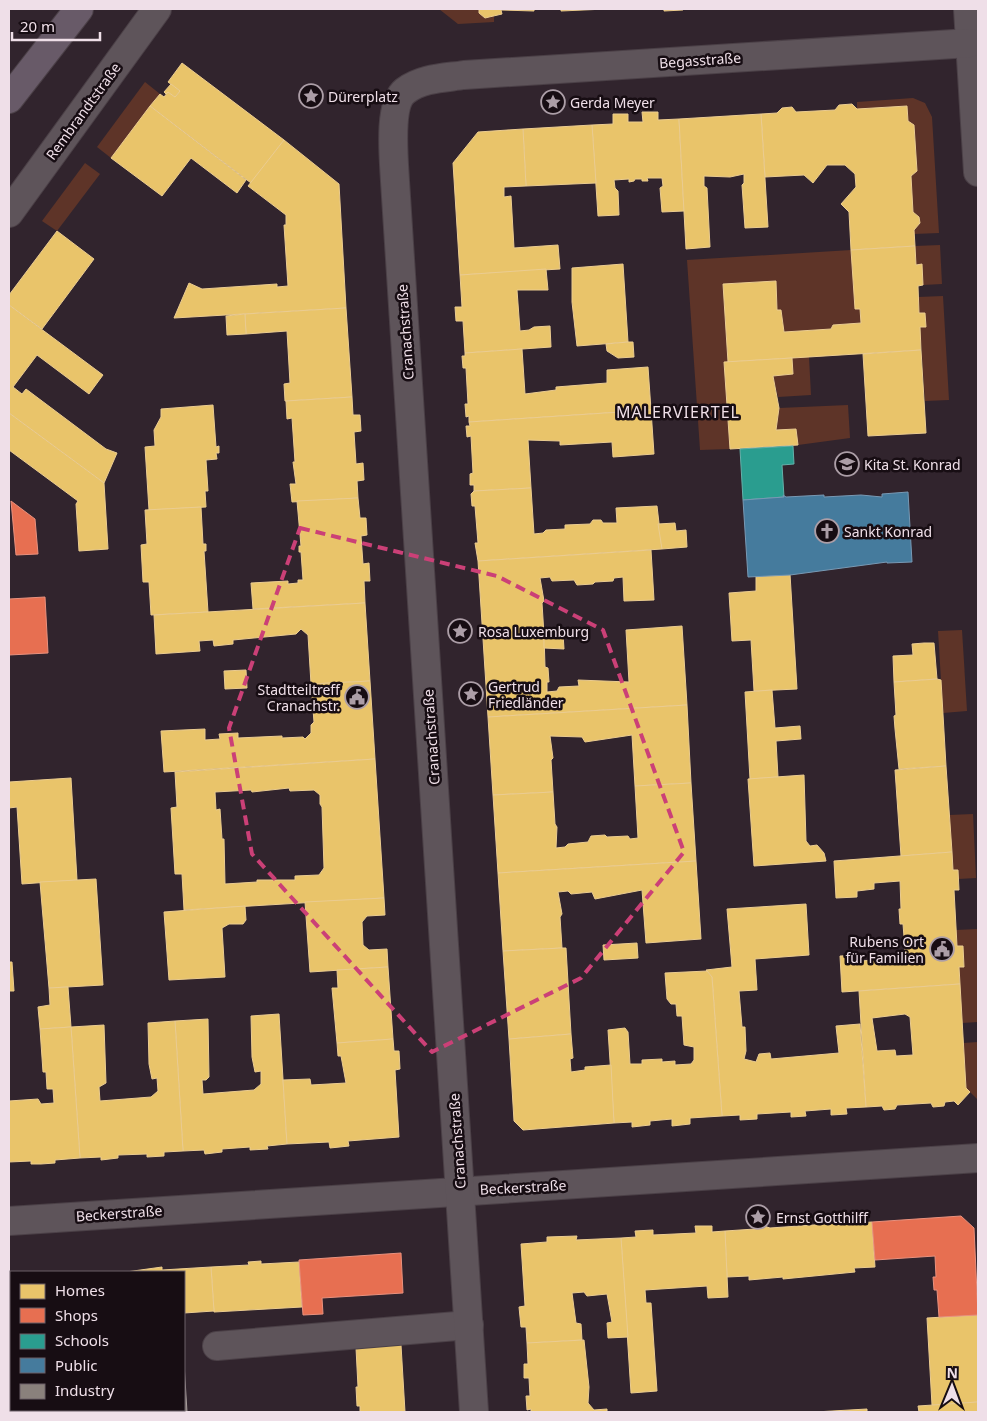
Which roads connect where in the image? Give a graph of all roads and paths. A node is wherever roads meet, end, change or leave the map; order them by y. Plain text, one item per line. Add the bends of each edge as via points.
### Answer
1 (80, 9) edge
2 (157, 9) edge
3 (968, 9) edge
4 (970, 43) junction
5 (430, 80) joint
6 (9, 99) edge
7 (978, 172) edge
8 (9, 213) edge
9 (978, 1158) edge
10 (460, 1191) junction
11 (9, 1221) edge
12 (469, 1325) junction
13 (217, 1346) dead end
14 (474, 1412) edge

1 - 6 highway
2 - 8 street, Rembrandtstraße
3 - 4 street
4 - 5 street, Begasstraße
4 - 7 street
5 - 10 street, Cranachstraße via 403,92 397,103 394,154
9 - 10 street, Beckerstraße
10 - 11 street, Beckerstraße
10 - 12 street, Cranachstraße
12 - 13 street
12 - 14 street, Cranachstraße

